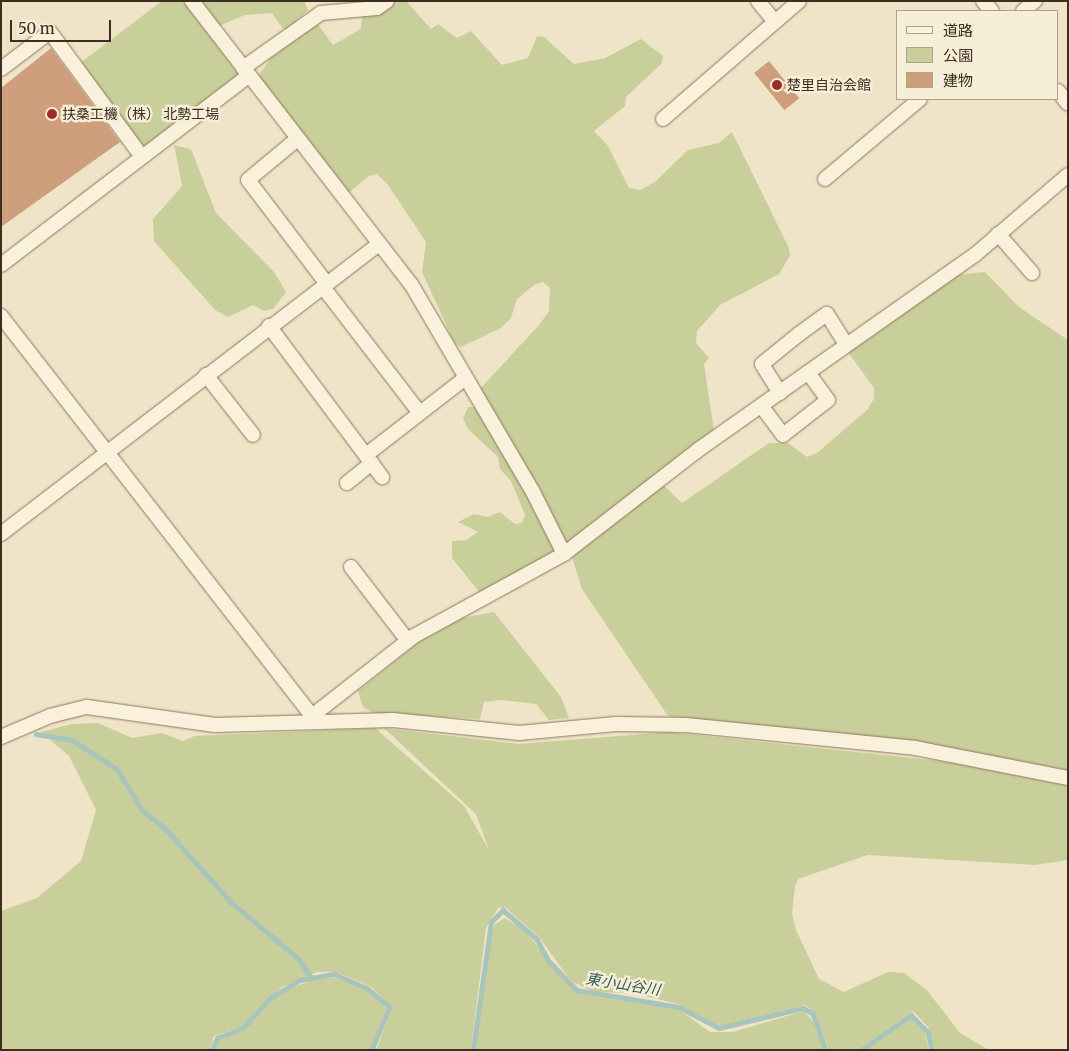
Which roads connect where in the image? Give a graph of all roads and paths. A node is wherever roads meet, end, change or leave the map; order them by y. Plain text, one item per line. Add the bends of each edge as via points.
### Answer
1 (192, 1) edge
2 (387, 1) edge
3 (758, 1) edge
4 (799, 1) edge
5 (1035, 1) edge
6 (1024, 10) edge
7 (775, 22) junction
8 (1, 69) edge
9 (245, 72) junction
10 (1059, 92) edge
11 (919, 100) edge
12 (1068, 104) edge
13 (663, 119) dead end
14 (296, 140) junction
15 (142, 157) junction
16 (1068, 175) edge
17 (825, 179) dead end
18 (998, 234) junction
19 (377, 245) junction
20 (1, 265) edge
21 (1032, 273) dead end
22 (325, 285) junction
23 (1, 316) edge
24 (270, 326) junction
25 (846, 344) junction
26 (808, 372) junction
27 (206, 375) junction
28 (464, 379) junction
29 (780, 393) junction
30 (762, 406) junction
31 (419, 412) junction
32 (253, 435) dead end
33 (107, 451) junction
34 (369, 459) junction
35 (382, 477) dead end
36 (347, 483) dead end
37 (1, 534) edge
38 (564, 554) junction
39 (351, 567) dead end
40 (408, 641) junction
41 (314, 718) junction
42 (5, 732) edge
43 (1068, 778) edge

1 - 9 street
2 - 9 street via 378,8 321,13
3 - 7 street
4 - 7 street
5 - 6 street
7 - 13 street
8 - 15 street via 50,32
9 - 14 street
9 - 15 street
10 - 12 street
11 - 17 street
14 - 19 street
14 - 22 street via 248,180
15 - 20 street
16 - 18 street
18 - 21 street
18 - 25 street
19 - 22 street
19 - 28 street via 411,284
22 - 24 street
22 - 31 street
23 - 33 street
24 - 27 street
24 - 34 street
25 - 26 street
25 - 29 street via 828,314 799,334 762,364
26 - 29 street
26 - 30 street via 828,400 783,435
27 - 32 street
27 - 33 street
28 - 31 street
28 - 38 street via 533,492
29 - 30 street
30 - 38 street
31 - 34 street
33 - 37 street
33 - 41 street
34 - 35 street
34 - 36 street
38 - 40 street
39 - 40 street
40 - 41 street
41 - 42 street via 215,725 87,707 69,709
41 - 43 street via 393,720 519,733 616,724 686,725 915,748

